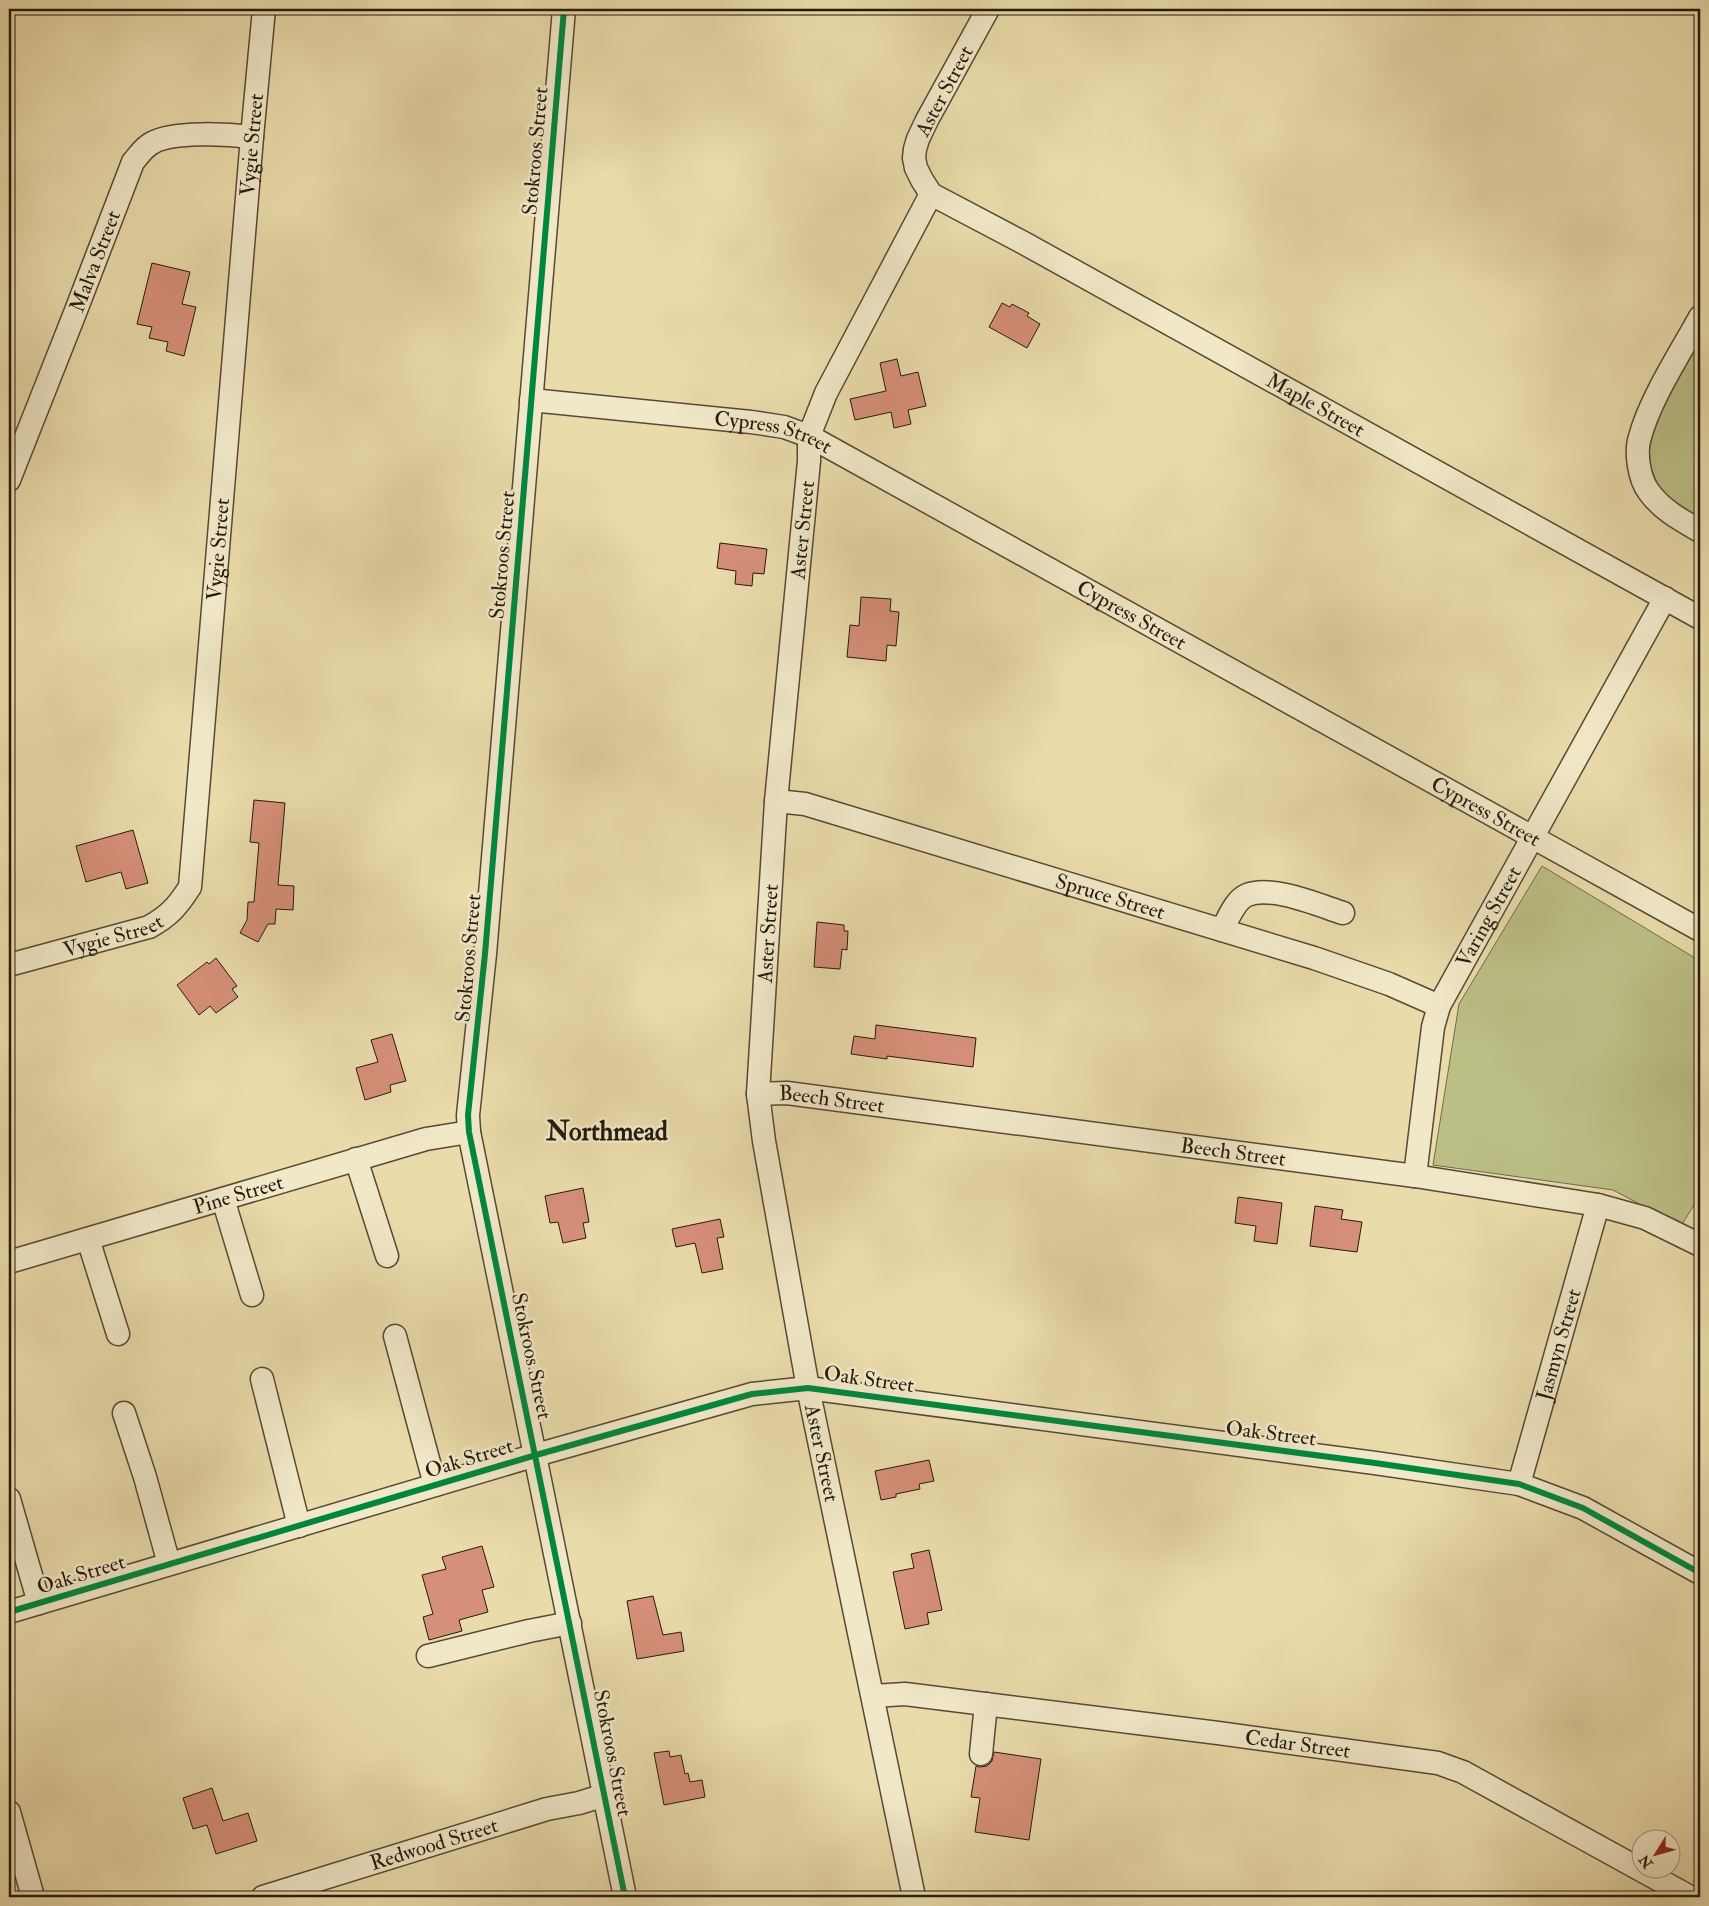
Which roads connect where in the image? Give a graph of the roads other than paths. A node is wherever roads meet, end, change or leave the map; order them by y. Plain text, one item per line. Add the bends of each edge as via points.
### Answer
1 (264, 9) edge
2 (564, 9) edge
3 (988, 9) edge
4 (252, 137) junction
5 (931, 194) junction
6 (1700, 317) edge
7 (531, 400) junction
8 (809, 436) junction
9 (9, 480) edge
10 (1700, 531) edge
11 (1665, 598) junction
12 (1700, 618) edge
13 (776, 801) junction
14 (1533, 839) junction
15 (1342, 912) dead end
16 (1222, 930) junction
17 (1700, 930) edge
18 (9, 965) edge
19 (1439, 1006) junction
20 (758, 1094) junction
21 (469, 1132) junction
22 (356, 1159) junction
23 (1415, 1176) junction
24 (223, 1199) junction
25 (1598, 1205) junction
26 (88, 1239) junction
27 (1700, 1245) edge
28 (388, 1256) dead end
29 (9, 1262) edge
30 (252, 1295) dead end
31 (118, 1334) dead end
32 (395, 1336) dead end
33 (262, 1379) dead end
34 (808, 1388) junction
35 (124, 1413) dead end
36 (536, 1455) junction
37 (1519, 1484) junction
38 (435, 1485) junction
39 (9, 1499) edge
40 (299, 1526) junction
41 (169, 1564) junction
42 (1700, 1573) edge
43 (39, 1603) junction
44 (9, 1612) edge
45 (570, 1623) junction
46 (428, 1656) dead end
47 (873, 1696) junction
48 (986, 1704) junction
49 (981, 1754) dead end
50 (605, 1795) junction
51 (9, 1812) edge
52 (330, 1888) edge
53 (33, 1897) edge
54 (262, 1897) edge
55 (625, 1897) edge
56 (914, 1897) edge
57 (1690, 1897) edge

1 - 4 street, Vygie Street
2 - 7 street, Stokroos Street
3 - 5 street, Aster Street via 914,149 916,168
4 - 9 street, Malva Street via 230,134 166,138 144,148 133,162
4 - 18 street, Vygie Street via 190,887 178,907 149,927
5 - 8 street, Aster Street via 826,393
5 - 11 street, Maple Street
6 - 10 street via 1651,407 1639,438 1639,468 1648,491 1667,512
7 - 8 street, Cypress Street via 751,422 784,427
7 - 21 street, Stokroos Street
8 - 13 street, Aster Street
8 - 14 street, Cypress Street
11 - 12 street, Maple Street
11 - 14 street, Varing Street
13 - 16 street, Spruce Street via 805,804
13 - 20 street, Aster Street
14 - 17 street, Cypress Street
14 - 19 street, Varing Street
15 - 16 street via 1262,892 1243,898
16 - 19 street, Spruce Street via 1389,984
19 - 23 street, Varing Street via 1433,1026
20 - 23 street, Beech Street via 786,1093
20 - 34 street, Aster Street
21 - 22 street, Pine Street via 426,1139
21 - 36 street, Stokroos Street
22 - 24 street, Pine Street
22 - 28 street
23 - 25 street, Beech Street
24 - 26 street, Pine Street
24 - 30 street
25 - 27 street, Beech Street via 1646,1218
25 - 37 street, Jasmyn Street
26 - 29 street, Pine Street
26 - 31 street
32 - 38 street
33 - 40 street
34 - 36 street, Oak Street via 752,1394
34 - 37 street, Oak Street
34 - 47 street, Aster Street
35 - 41 street
36 - 38 street, Oak Street
36 - 45 street, Stokroos Street
37 - 42 street, Oak Street via 1583,1508
38 - 40 street, Oak Street
39 - 43 street
40 - 41 street, Oak Street
41 - 43 street, Oak Street
43 - 44 street, Oak Street
45 - 46 street
45 - 50 street, Stokroos Street
47 - 48 street, Cedar Street via 905,1694
47 - 56 street, Aster Street
48 - 49 street
48 - 57 street, Cedar Street via 1438,1763 1463,1772
50 - 52 street, Redwood Street via 547,1809
50 - 55 street, Stokroos Street
51 - 53 street
52 - 54 street, Redwood Street

